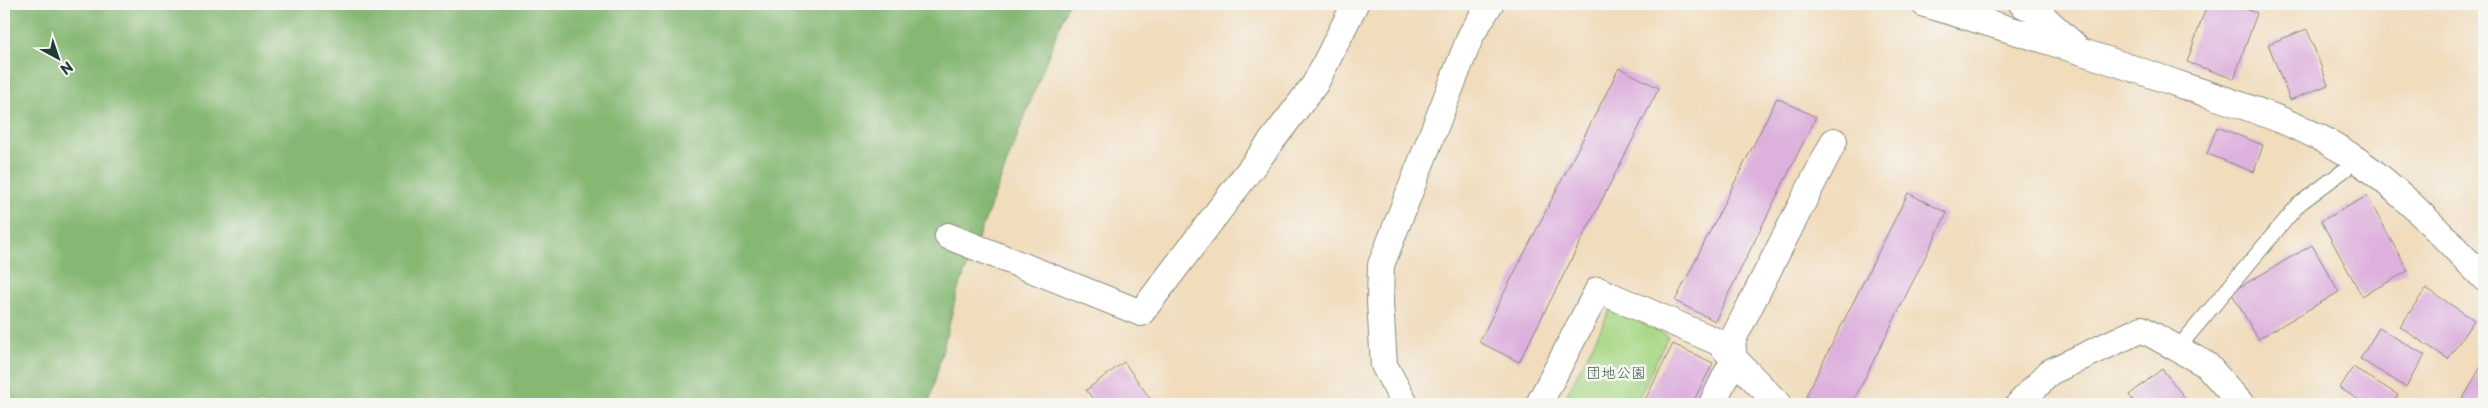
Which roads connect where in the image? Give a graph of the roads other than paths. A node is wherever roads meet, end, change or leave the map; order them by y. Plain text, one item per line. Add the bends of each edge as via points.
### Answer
1 (1355, 4) edge
2 (1490, 4) edge
3 (1925, 4) edge
4 (2022, 4) edge
5 (2080, 50) junction
6 (1834, 141) dead end
7 (2358, 160) junction
8 (948, 236) dead end
9 (2484, 278) edge
10 (2177, 349) junction
11 (1734, 359) junction
12 (1405, 404) edge
13 (1539, 404) edge
14 (1712, 404) edge
15 (1778, 404) edge
16 (2019, 404) edge
17 (2241, 404) edge

1 - 8 street via 1314,84 1141,313
2 - 12 street via 1472,35 1381,265 1384,364
3 - 5 street
4 - 5 street via 2038,12
5 - 7 street via 2254,109 2325,140
6 - 11 street via 1732,341
7 - 9 street via 2396,190
7 - 10 lane via 2299,204
10 - 16 street via 2142,330 2050,372
10 - 17 street via 2207,366
11 - 13 street via 1718,342 1598,290
11 - 14 street
11 - 15 street

